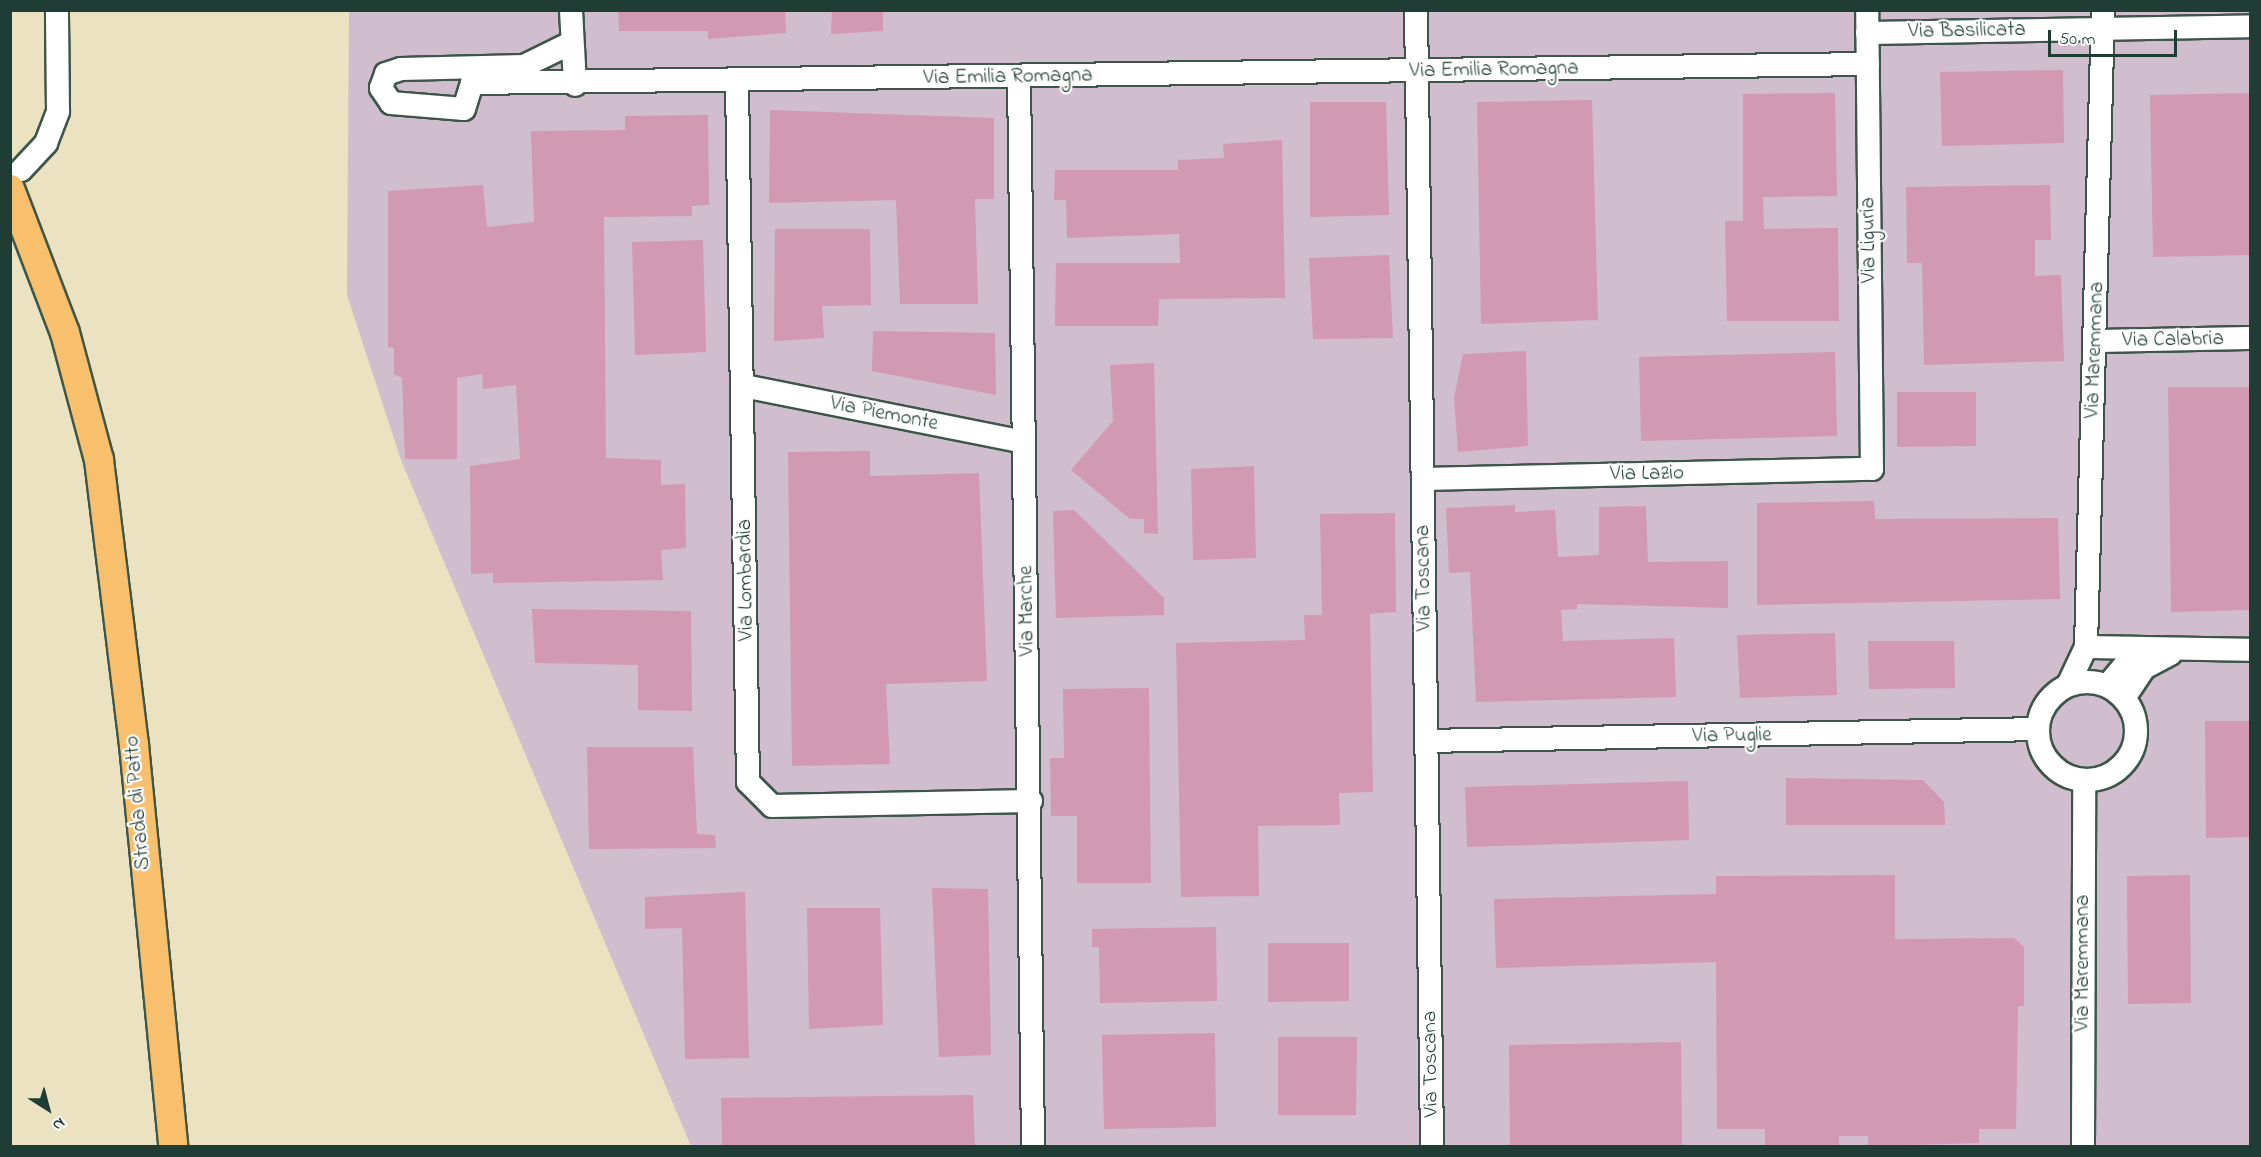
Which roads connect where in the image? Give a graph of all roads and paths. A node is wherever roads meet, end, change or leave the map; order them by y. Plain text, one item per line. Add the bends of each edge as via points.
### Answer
1 (57, 10) edge
2 (572, 10) edge
3 (1416, 10) edge
4 (2164, 19) edge
5 (2103, 20) edge
6 (1867, 22) edge
7 (2250, 26) edge
8 (572, 43) junction
9 (1868, 64) junction
10 (1417, 71) junction
11 (1019, 76) junction
12 (737, 83) junction
13 (575, 85) junction
14 (16, 180) edge
15 (2250, 338) edge
16 (2096, 341) junction
17 (744, 386) junction
18 (1023, 442) junction
19 (1872, 469) joint
20 (1423, 479) junction
21 (2086, 647) junction
22 (2250, 650) edge
23 (2177, 651) junction
24 (2149, 652) junction
25 (2068, 685) junction
26 (2115, 692) junction
27 (2038, 729) junction
28 (1426, 741) junction
29 (2084, 780) junction
30 (1031, 801) junction
31 (173, 1146) edge
32 (1033, 1146) edge
33 (1432, 1146) edge
34 (2083, 1146) edge

1 - 14 street via 58,111 46,143
2 - 8 street
3 - 10 street, Via Toscana
4 - 5 street, Via Basilicata
4 - 7 street, Via Basilicata
5 - 6 street, Via Basilicata
5 - 16 street, Via Maremmana
6 - 9 street, Via Liguria
8 - 13 street
8 - 13 street, Via Emilia Romagna via 524,66 401,69 386,74 381,88 391,103 464,109 472,83
9 - 10 street, Via Emilia Romagna
9 - 19 street, Via Liguria
10 - 11 street, Via Emilia Romagna
10 - 20 street, Via Toscana
11 - 12 street, Via Emilia Romagna
11 - 18 street, Via Marche
12 - 13 street, Via Emilia Romagna
12 - 17 street, Via Lombardia
14 - 31 main road, Strada di Patto via 65,333 99,460 134,745
15 - 16 street, Via Calabria
16 - 21 street, Via Maremmana
17 - 18 street, Via Piemonte
17 - 30 street, Via Lombardia via 751,789 772,806
18 - 30 street, Via Marche
19 - 20 street, Via Lazio
20 - 28 street, Via Toscana
21 - 24 street
21 - 25 street, Via Maremmana
22 - 23 street
23 - 24 street
23 - 26 street via 2144,668
24 - 26 street via 2128,661
25 - 26 street
25 - 27 street via 2050,698
26 - 29 street via 2136,725 2132,750 2112,773
27 - 28 street, Via Puglie
27 - 29 street via 2041,748 2053,766
28 - 33 street, Via Toscana
29 - 34 street, Via Maremmana
30 - 32 street, Via Marche

